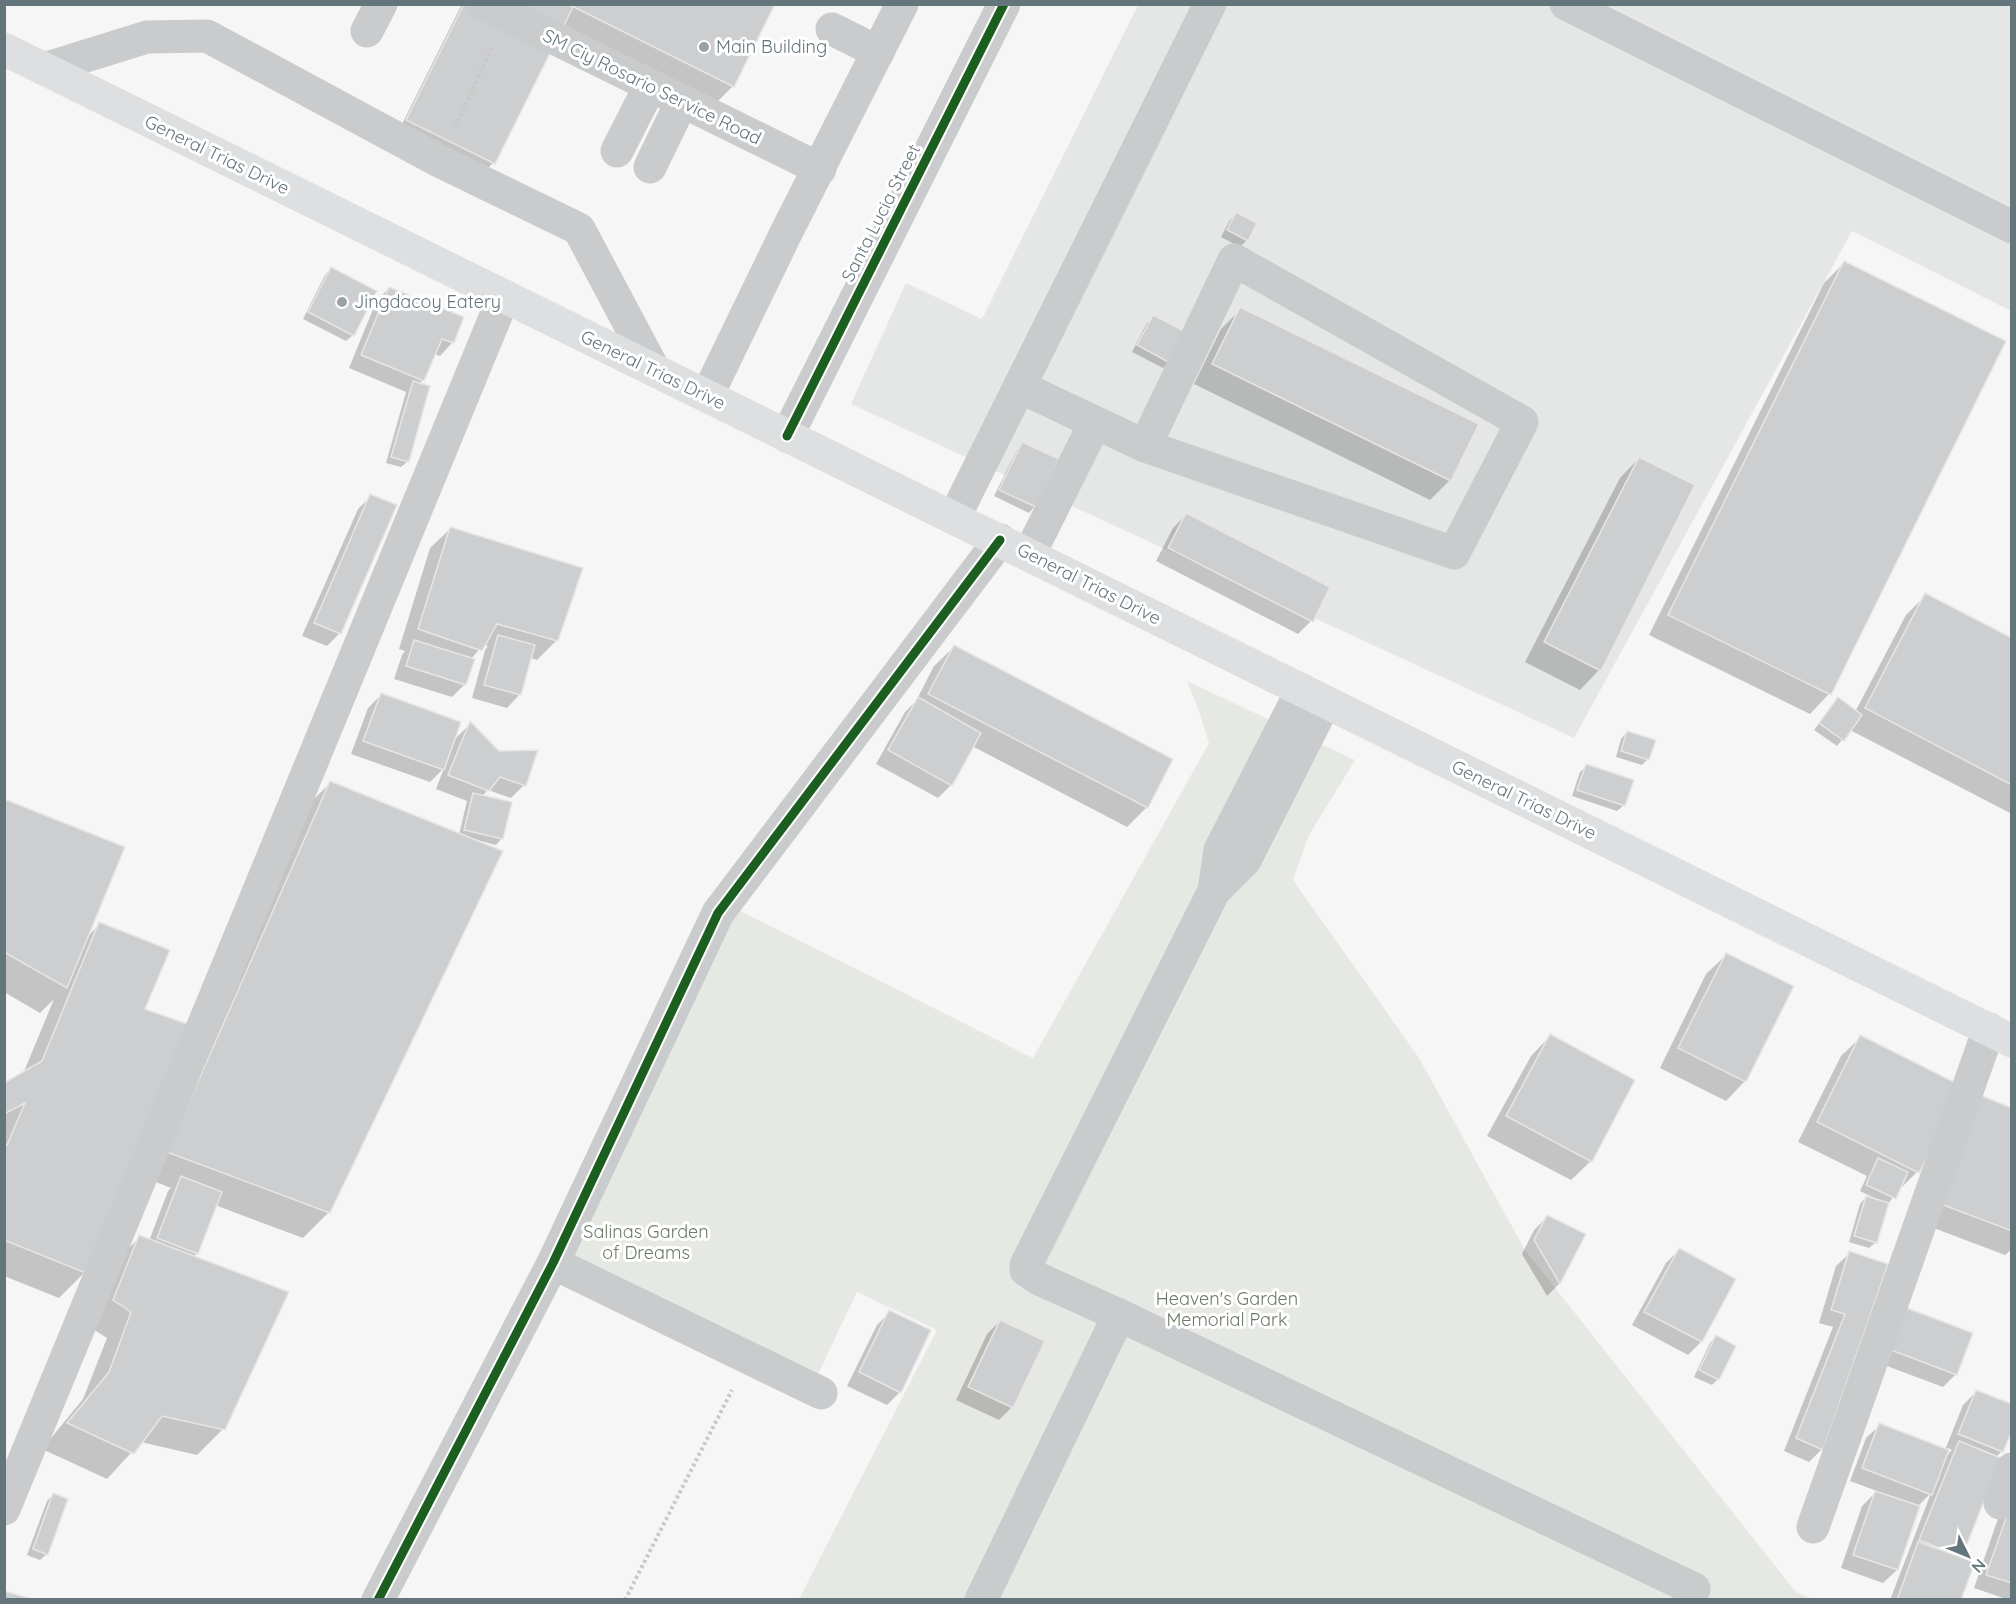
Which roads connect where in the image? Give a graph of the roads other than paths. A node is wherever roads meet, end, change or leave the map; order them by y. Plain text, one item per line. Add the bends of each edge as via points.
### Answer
1 (902, 4) edge
2 (1004, 4) edge
3 (1210, 4) edge
4 (1566, 4) edge
5 (496, 10) edge
6 (832, 29) dead end
7 (4, 49) edge
8 (878, 52) junction
9 (44, 69) junction
10 (650, 86) junction
11 (682, 101) junction
12 (617, 152) dead end
13 (650, 167) dead end
14 (820, 169) junction
15 (2012, 226) edge
16 (504, 296) junction
17 (654, 370) junction
18 (1020, 387) junction
19 (707, 396) junction
20 (1095, 423) junction
21 (787, 436) junction
22 (1145, 446) junction
23 (954, 518) junction
24 (1000, 540) junction
25 (1029, 555) junction
26 (1313, 696) junction
27 (2000, 1035) edge
28 (553, 1263) junction
29 (1119, 1315) junction
30 (821, 1393) dead end
31 (2012, 1469) edge
32 (2000, 1503) dead end
33 (4, 1509) edge
34 (1813, 1527) dead end
35 (378, 1599) edge
36 (981, 1599) edge
37 (1689, 1599) edge

1 - 8 street
2 - 21 street, Santa Lucia Street
3 - 18 street
4 - 15 street
5 - 10 street, SM Ciy Rosario Service Road
6 - 8 street
7 - 9 main road, General Trias Drive
8 - 14 street
9 - 16 main road, General Trias Drive
9 - 17 street via 147,37 207,36 439,161 579,230
10 - 11 street, SM Ciy Rosario Service Road
10 - 12 street
11 - 13 street
11 - 14 street, SM Ciy Rosario Service Road
14 - 19 street
16 - 17 main road, General Trias Drive
16 - 33 street
17 - 19 main road, General Trias Drive
18 - 20 street
18 - 23 street
19 - 21 main road, General Trias Drive
20 - 22 street
20 - 25 street
21 - 23 main road, General Trias Drive
22 - 22 street via 1454,553 1522,422 1234,260
23 - 24 main road, General Trias Drive
24 - 25 main road, General Trias Drive
24 - 28 street via 718,913
25 - 26 main road, General Trias Drive
26 - 27 main road, General Trias Drive
26 - 29 street via 1245,860 1214,891 1026,1265 1029,1274
27 - 34 street
28 - 30 street
28 - 35 street
29 - 36 street
29 - 37 street via 1694,1589
31 - 32 street

